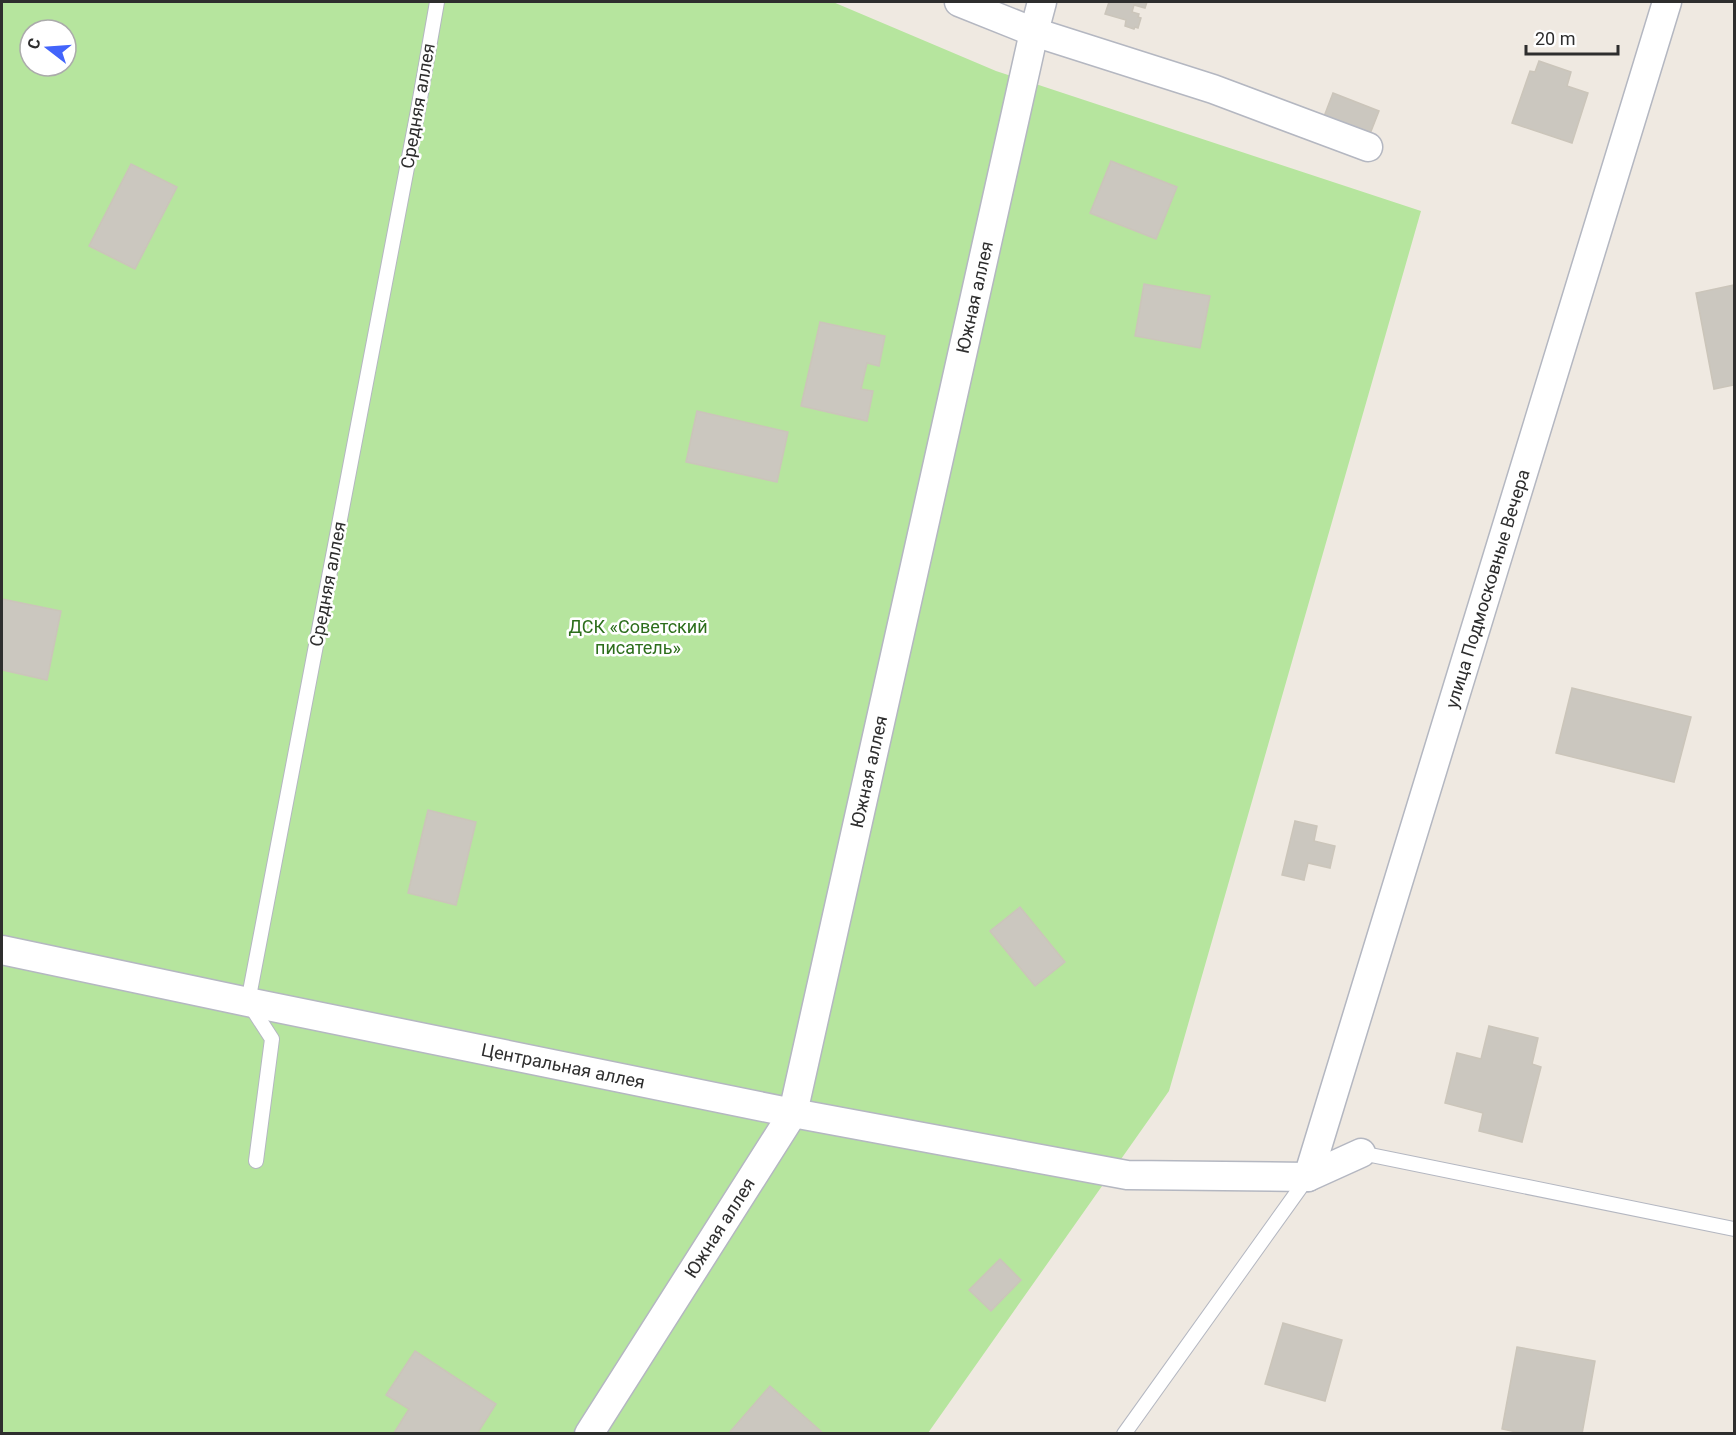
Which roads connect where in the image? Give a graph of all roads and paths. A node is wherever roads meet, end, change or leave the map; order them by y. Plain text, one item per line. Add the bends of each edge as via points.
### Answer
1 (437, 2) edge
2 (959, 2) edge
3 (1042, 2) edge
4 (1667, 2) edge
5 (1034, 32) junction
6 (1368, 147) dead end
7 (2, 950) edge
8 (248, 1002) junction
9 (793, 1113) junction
10 (1361, 1153) joint
11 (256, 1161) dead end
12 (1308, 1177) junction
13 (1734, 1229) edge
14 (589, 1434) edge
15 (1124, 1434) edge

1 - 8 lane, Средняя аллея
2 - 5 street
3 - 5 street, Южная аллея
4 - 12 street, улица Подмосковные Вечера
5 - 6 street via 1213,88
5 - 9 street, Южная аллея
7 - 8 street, Центральная аллея
8 - 9 street, Центральная аллея
8 - 11 lane via 272,1039
9 - 12 street, Центральная аллея via 1127,1175
9 - 14 street, Южная аллея
10 - 12 street
10 - 13 lane
12 - 15 lane

